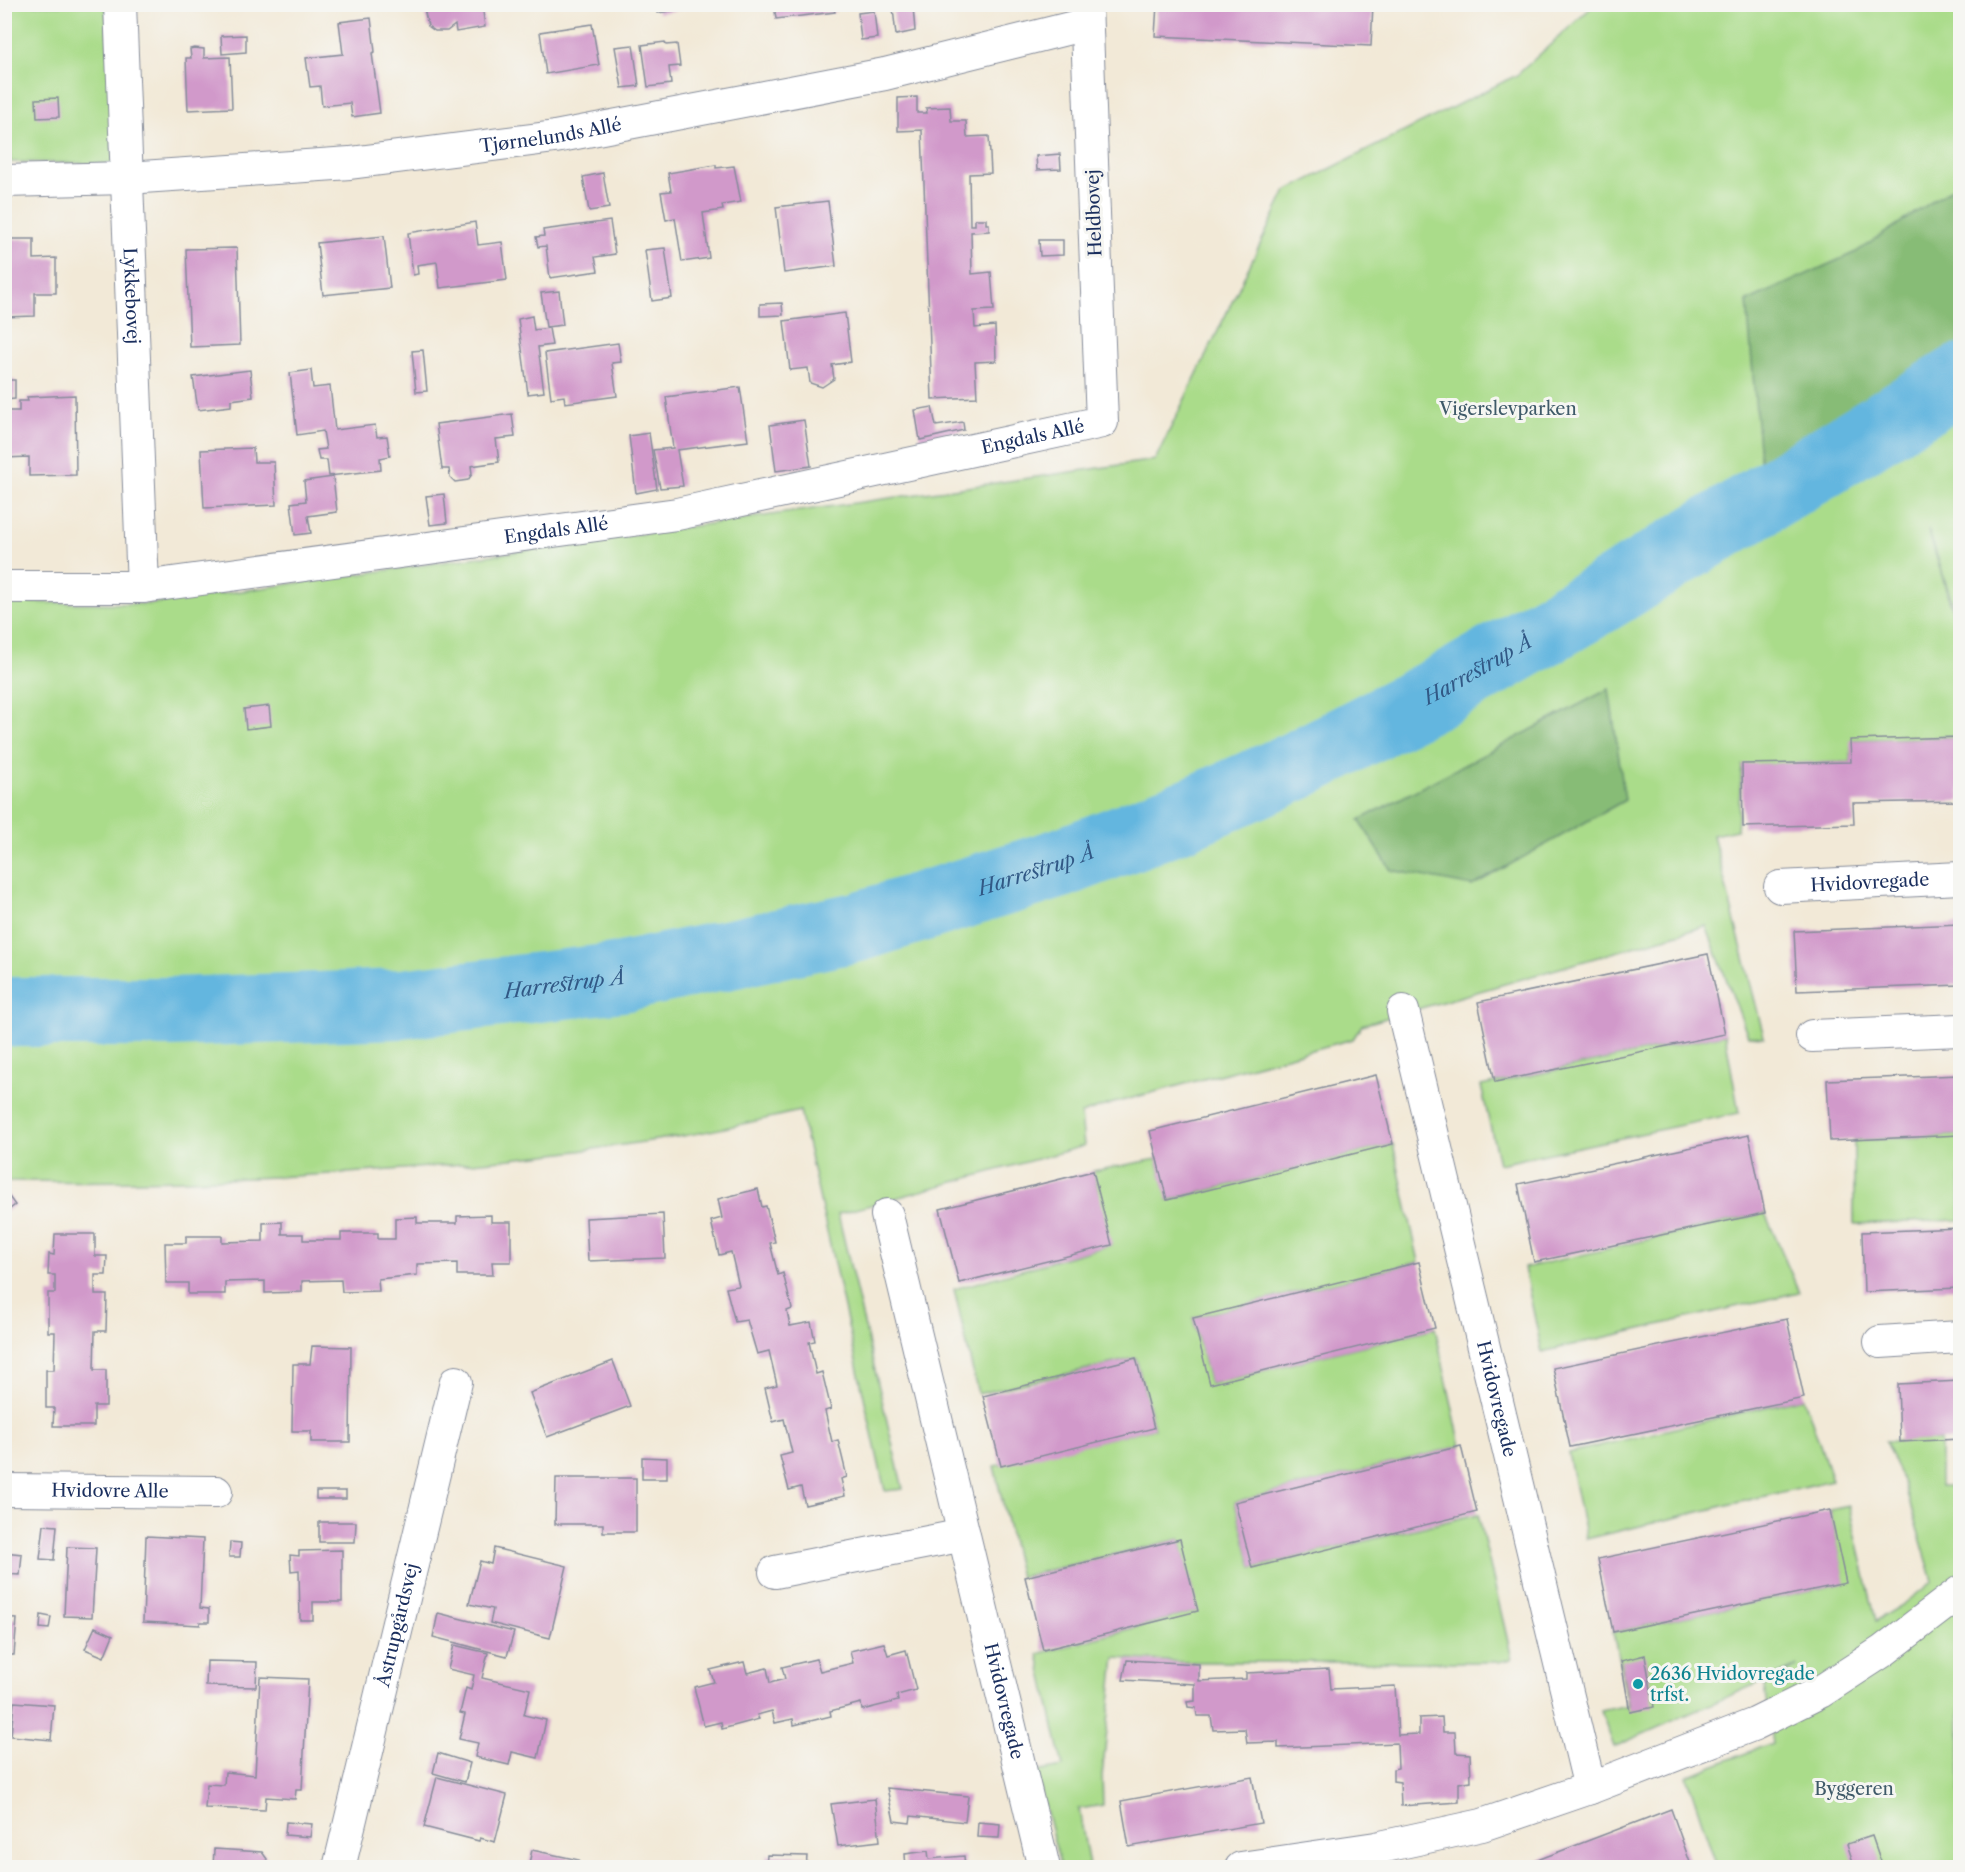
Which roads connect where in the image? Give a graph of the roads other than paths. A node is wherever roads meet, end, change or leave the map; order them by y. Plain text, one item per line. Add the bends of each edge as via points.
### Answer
1 (120, 4) edge
2 (1086, 14) edge
3 (127, 178) junction
4 (4, 181) edge
5 (1102, 422) joint
6 (4, 587) edge
7 (143, 587) junction
8 (1960, 878) edge
9 (1780, 887) dead end
10 (1403, 1011) dead end
11 (1960, 1030) edge
12 (1812, 1036) dead end
13 (887, 1215) dead end
14 (1960, 1337) edge
15 (1880, 1342) dead end
16 (456, 1382) dead end
17 (4, 1490) edge
18 (216, 1492) dead end
19 (964, 1535) junction
20 (775, 1572) dead end
21 (1960, 1592) edge
22 (1590, 1788) junction
23 (339, 1868) edge
24 (1044, 1868) edge
25 (1241, 1868) edge

1 - 3 street, Lykkebovej
2 - 3 street, Tjørnelunds Allé via 885,74 555,137 350,163
2 - 5 street, Heldbovej
3 - 4 street, Tjørnelunds Allé
3 - 7 street, Lykkebovej
5 - 7 street, Engdals Allé via 677,514
6 - 7 street, Engdals Allé
8 - 9 street, Hvidovregade
10 - 22 street, Hvidovregade
11 - 12 street
13 - 19 street, Hvidovregade
14 - 15 street
16 - 23 street, Åstrupgårdsvej
17 - 18 street, Hvidovre Alle
19 - 20 street
19 - 24 street, Hvidovregade
21 - 22 street via 1883,1651 1820,1692 1755,1724
22 - 25 street via 1482,1825 1376,1848

